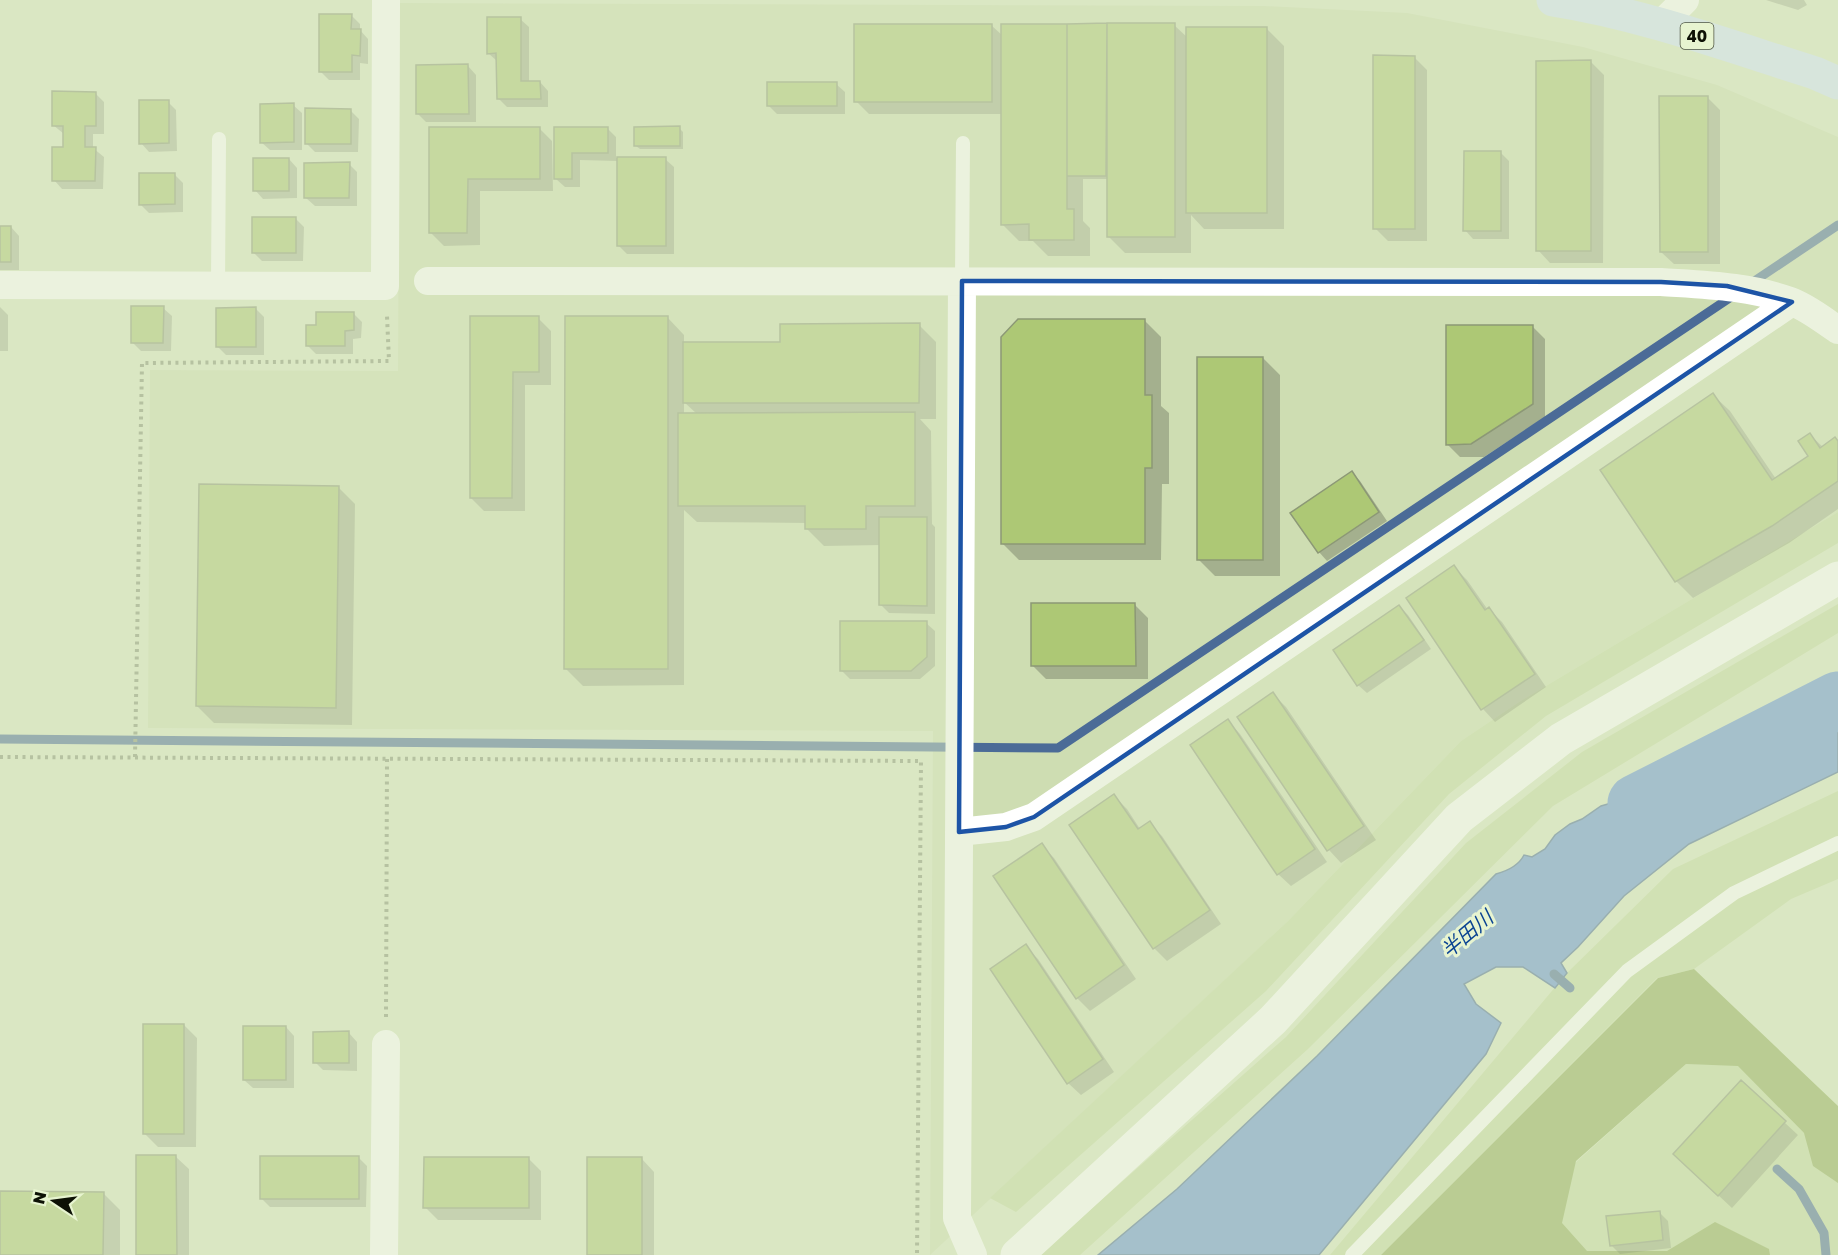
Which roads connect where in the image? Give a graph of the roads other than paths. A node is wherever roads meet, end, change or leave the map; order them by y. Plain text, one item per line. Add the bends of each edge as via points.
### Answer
1 (387, 0) edge
2 (1553, 0) edge
3 (1685, 0) edge
4 (1587, 3) edge
5 (1660, 25) junction
6 (1838, 83) edge
7 (219, 139) dead end
8 (963, 143) dead end
9 (428, 281) dead end
10 (962, 281) junction
11 (0, 285) edge
12 (218, 286) junction
13 (1792, 302) junction
14 (1838, 330) edge
15 (1838, 578) edge
16 (959, 832) junction
17 (1838, 843) edge
18 (386, 1044) road end
19 (384, 1255) edge
20 (972, 1255) edge
21 (1017, 1255) edge
22 (1352, 1255) edge

1 - 12 street via 385,286
2 - 4 main road, 40
3 - 5 street
4 - 5 main road, 40
5 - 6 main road, 40
7 - 12 lane
8 - 10 lane
9 - 10 street
10 - 13 street via 1661,282 1726,286
10 - 16 street
11 - 12 street
13 - 14 street
13 - 16 street via 1034,817 1006,827
15 - 21 street via 1561,739 1459,818 1273,1020
16 - 20 street via 957,1218
17 - 22 lane via 1734,893 1627,971
18 - 19 street

